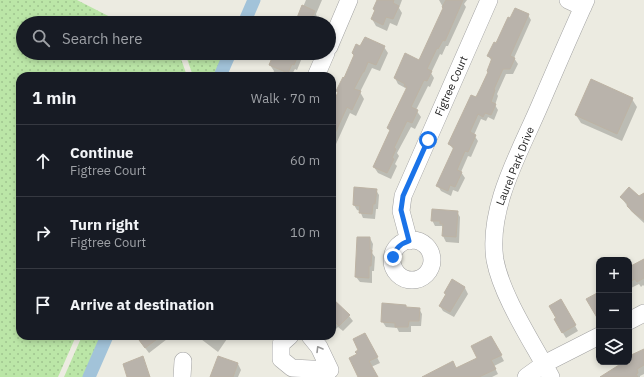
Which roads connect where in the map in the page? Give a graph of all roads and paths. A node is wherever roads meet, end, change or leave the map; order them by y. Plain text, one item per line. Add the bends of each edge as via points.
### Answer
1 (349, 0) edge
2 (489, 0) edge
3 (579, 2) edge
4 (336, 31) edge
5 (323, 60) edge
6 (318, 72) edge
7 (409, 241) dead end
8 (644, 313) edge
9 (632, 319) edge
10 (596, 338) edge
11 (286, 340) edge
12 (313, 340) edge
13 (547, 370) edge
14 (332, 374) edge
15 (526, 377) edge

1 - 4 street
2 - 7 street, Figtree Court via 403,196 401,210
3 - 13 street, Laurel Park Drive via 504,186 495,226 494,246 500,277
5 - 6 street
8 - 9 street
10 - 13 street
11 - 14 street via 281,344 281,359 292,368
14 -> 12 street
13 - 15 street

